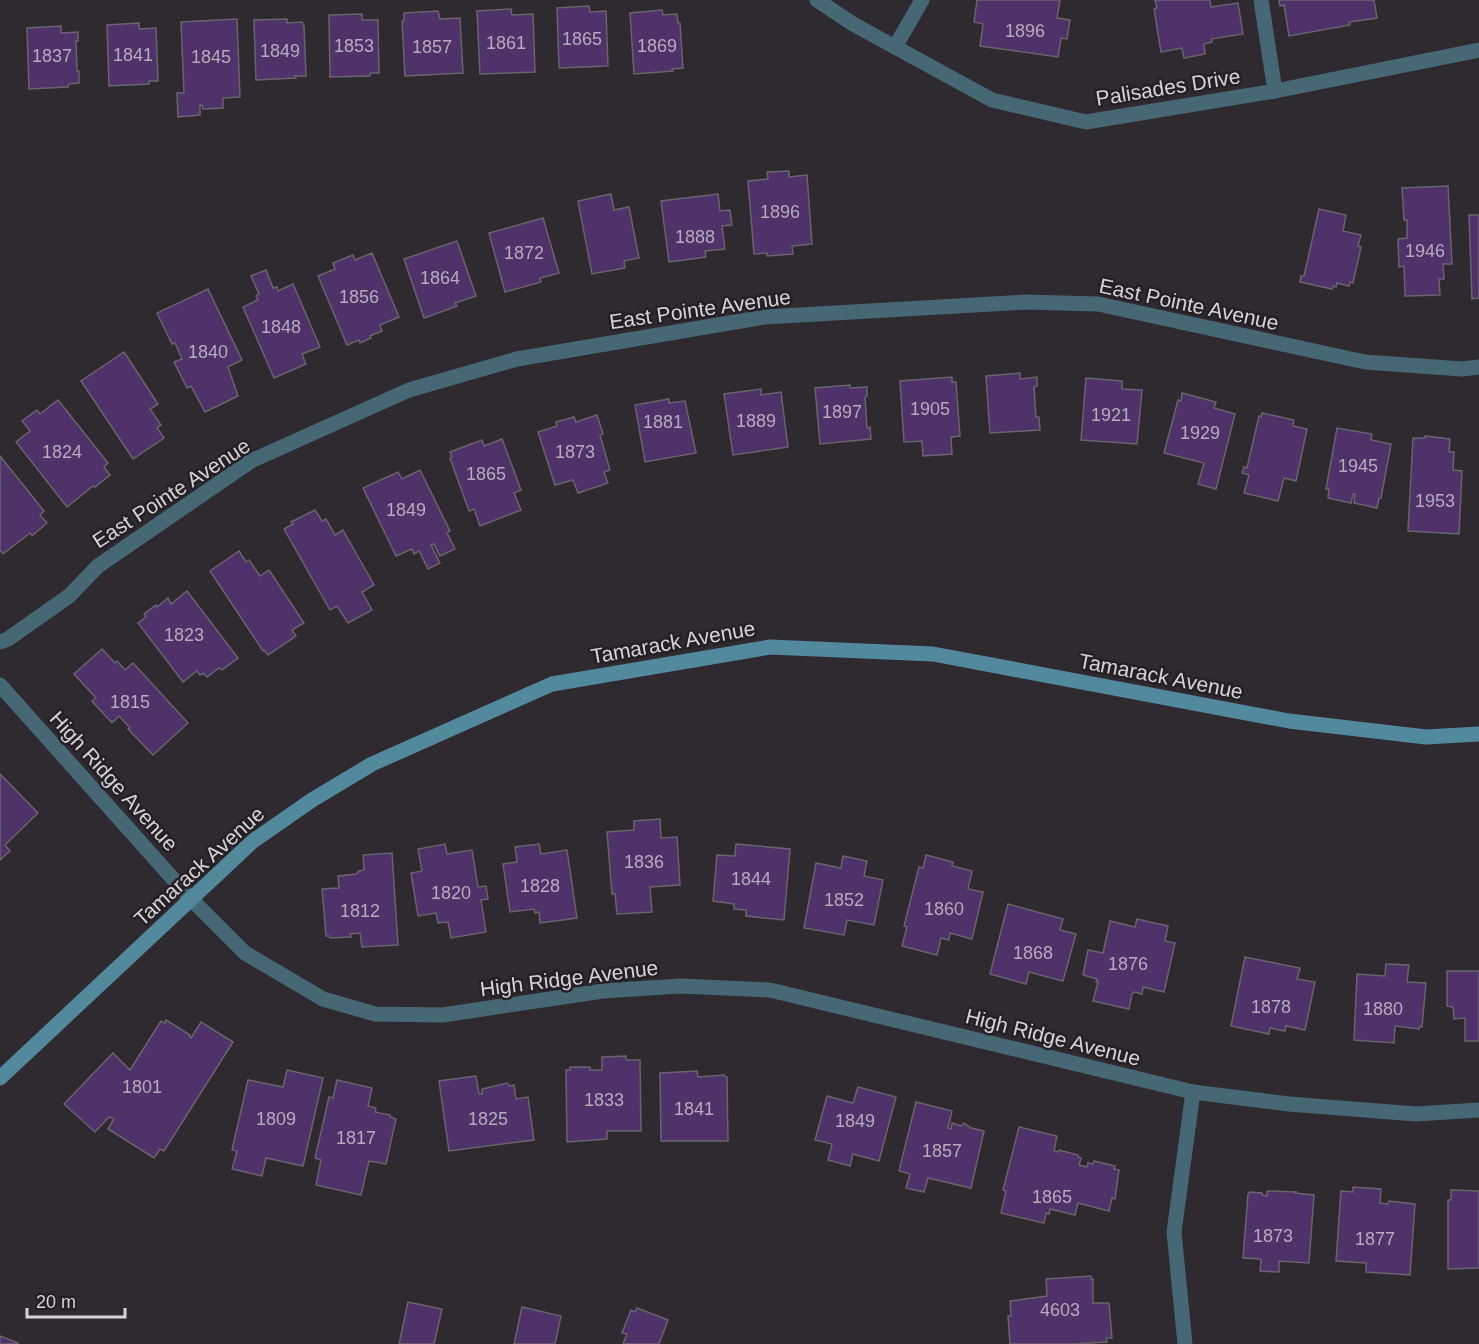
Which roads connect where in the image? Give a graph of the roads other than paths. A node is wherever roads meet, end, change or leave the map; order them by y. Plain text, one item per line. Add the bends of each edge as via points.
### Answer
1 (817, 0) edge
2 (922, 0) edge
3 (1261, 0) edge
4 (895, 46) junction
5 (1479, 50) edge
6 (1275, 91) junction
7 (1479, 367) edge
8 (0, 642) edge
9 (0, 684) edge
10 (1479, 734) edge
11 (191, 899) junction
12 (0, 1078) edge
13 (1193, 1092) junction
14 (1479, 1110) edge
15 (1185, 1344) edge

1 - 4 street, Palisades Drive
2 - 4 street
3 - 6 street
4 - 6 street, Palisades Drive via 992,100 1086,122
5 - 6 street, Palisades Drive
7 - 8 street, East Pointe Avenue via 1365,362 1098,304 1025,302 765,317 517,359 409,390 251,461 98,566 69,596
9 - 11 street, High Ridge Avenue
10 - 11 main road, Tamarack Avenue via 1426,737 1289,721 933,654 770,647 552,684 362,770 253,841
11 - 12 main road, Tamarack Avenue
11 - 13 street, High Ridge Avenue via 245,953 322,999 375,1014 442,1015 603,991 680,986 770,990
13 - 14 street, High Ridge Avenue via 1416,1114
13 - 15 street via 1174,1232

